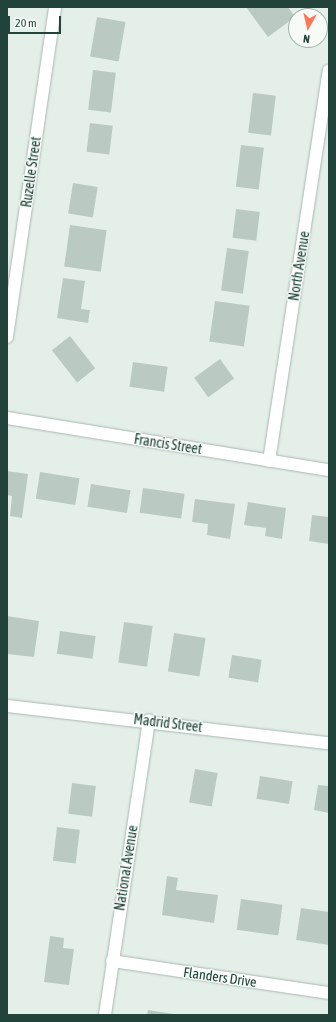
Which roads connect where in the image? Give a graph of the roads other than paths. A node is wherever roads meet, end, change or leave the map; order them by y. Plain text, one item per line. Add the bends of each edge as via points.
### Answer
1 (55, 7) edge
2 (329, 70) edge
3 (7, 337) edge
4 (7, 418) edge
5 (269, 461) junction
6 (329, 470) edge
7 (7, 706) edge
8 (149, 720) junction
9 (329, 743) edge
10 (112, 961) junction
11 (329, 993) edge
12 (105, 1015) edge

1 - 3 street, Ruzelle Street
2 - 5 street, North Avenue
4 - 5 street, Francis Street
5 - 6 street, Francis Street
7 - 8 street, Madrid Street
8 - 9 street, Madrid Street
8 - 10 street, National Avenue
10 - 11 street, Flanders Drive
10 - 12 street, National Avenue

